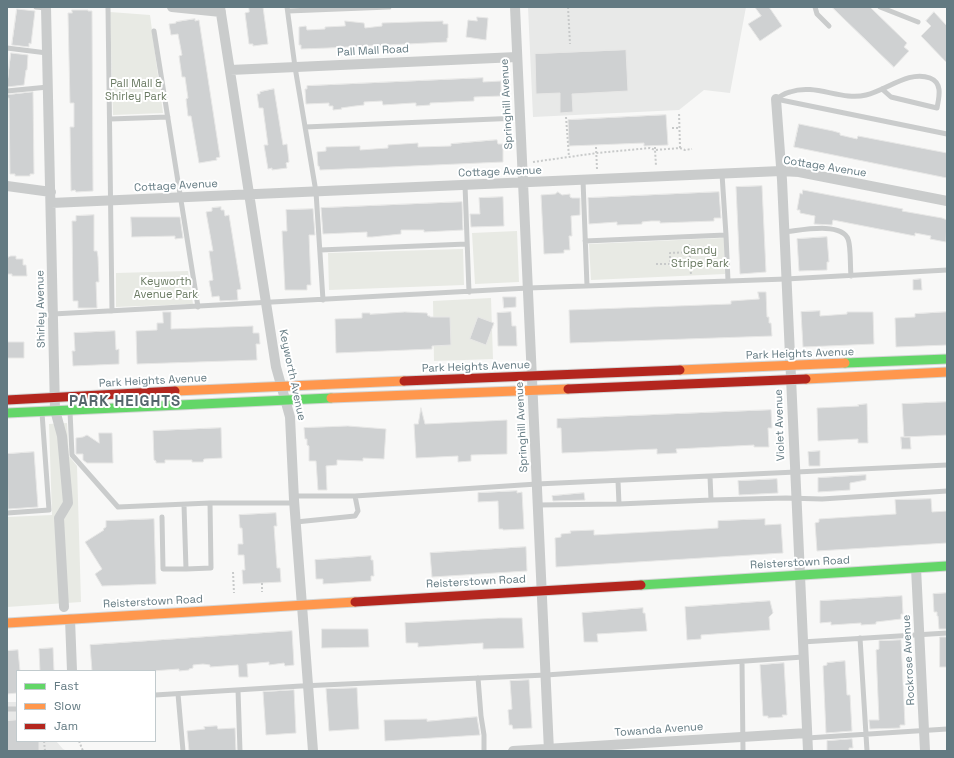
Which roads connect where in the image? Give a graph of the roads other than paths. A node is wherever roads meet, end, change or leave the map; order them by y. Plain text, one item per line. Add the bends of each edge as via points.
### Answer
1 (36, 7) edge
2 (108, 7) edge
3 (172, 7) edge
4 (389, 7) edge
5 (515, 7) edge
6 (814, 7) edge
7 (880, 7) edge
8 (46, 8) edge
9 (287, 9) edge
10 (221, 10) edge
11 (918, 22) dead end
12 (829, 26) dead end
13 (154, 31) dead end
14 (7, 48) edge
15 (47, 53) junction
16 (517, 57) junction
17 (295, 67) junction
18 (230, 70) junction
19 (48, 87) junction
20 (882, 89) junction
21 (7, 91) edge
22 (776, 99) junction
23 (168, 117) junction
24 (519, 118) junction
25 (110, 119) junction
26 (305, 127) junction
27 (947, 134) edge
28 (781, 171) junction
29 (722, 174) junction
30 (583, 180) junction
31 (523, 183) junction
32 (465, 185) junction
33 (7, 186) edge
34 (51, 192) junction
35 (316, 192) junction
36 (249, 194) junction
37 (180, 198) junction
38 (111, 201) junction
39 (947, 201) edge
40 (51, 203) junction
41 (784, 232) junction
42 (726, 235) junction
43 (585, 241) junction
44 (467, 244) junction
45 (320, 250) junction
46 (947, 270) edge
47 (851, 276) junction
48 (786, 279) junction
49 (728, 281) junction
50 (587, 286) junction
51 (528, 288) junction
52 (469, 292) junction
53 (323, 300) junction
54 (266, 303) junction
55 (198, 307) junction
56 (112, 311) junction
57 (52, 314) junction
58 (947, 360) edge
59 (790, 366) junction
60 (947, 372) edge
61 (532, 377) junction
62 (790, 380) junction
63 (281, 386) junction
64 (533, 390) junction
65 (55, 398) junction
66 (7, 400) edge
67 (286, 400) junction
68 (55, 410) junction
69 (70, 410) junction
70 (42, 411) junction
71 (7, 413) edge
72 (947, 465) edge
73 (794, 472) junction
74 (710, 476) junction
75 (618, 481) junction
76 (537, 484) junction
77 (947, 491) edge
78 (355, 496) junction
79 (796, 498) junction
80 (294, 499) junction
81 (711, 500) junction
82 (210, 503) junction
83 (619, 504) junction
84 (184, 505) junction
85 (538, 505) junction
86 (7, 513) edge
87 (162, 517) dead end
88 (296, 522) junction
89 (947, 566) edge
90 (916, 568) junction
91 (186, 569) junction
92 (799, 575) junction
93 (542, 590) junction
94 (303, 605) junction
95 (64, 607) dead end
96 (70, 619) junction
97 (7, 623) edge
98 (947, 633) edge
99 (919, 635) junction
100 (860, 638) junction
101 (802, 642) junction
102 (803, 657) junction
103 (742, 662) junction
104 (72, 670) edge
105 (546, 675) junction
106 (478, 678) junction
107 (309, 686) junction
108 (238, 690) junction
109 (178, 694) junction
110 (156, 695) edge
111 (947, 729) edge
112 (924, 731) junction
113 (866, 734) junction
114 (807, 735) junction
115 (743, 737) junction
116 (549, 750) edge
117 (183, 751) edge
118 (240, 751) edge
119 (313, 751) edge
120 (484, 751) edge
121 (514, 751) edge
122 (743, 751) edge
123 (808, 751) edge
124 (867, 751) edge
125 (925, 751) edge

1 - 8 lane
2 - 25 lane
3 - 10 street
4 - 9 lane
5 - 16 street, Springhill Avenue
6 - 12 lane
7 - 11 lane
8 - 15 street, Shirley Avenue
9 - 17 lane
10 - 18 street, Keyworth Avenue
13 - 23 lane
14 - 15 lane
15 - 19 street, Shirley Avenue
16 - 17 street, Pall Mall Road
16 - 24 street, Springhill Avenue
17 - 18 street, Pall Mall Road
17 - 26 lane
18 - 36 street, Keyworth Avenue
19 - 21 lane
19 - 34 street, Shirley Avenue
20 - 20 lane via 890,97 938,108 940,90 932,78 914,76
20 - 22 lane via 867,95 850,96 798,90
22 - 27 lane
22 - 28 street, Violet Avenue
23 - 25 lane
23 - 37 lane
24 - 26 lane
24 - 31 street, Springhill Avenue
25 - 38 lane
26 - 35 lane
28 - 29 street, Cottage Avenue
28 - 39 street, Cottage Avenue via 799,172
28 - 41 street, Violet Avenue
29 - 30 street, Cottage Avenue
29 - 42 lane
30 - 31 street, Cottage Avenue
30 - 43 lane
31 - 32 street, Cottage Avenue
31 - 51 street, Springhill Avenue
32 - 35 street, Cottage Avenue
32 - 44 lane
33 - 34 street
34 - 40 street, Shirley Avenue
35 - 36 street, Cottage Avenue
35 - 45 lane
36 - 37 street, Cottage Avenue
36 - 54 street, Keyworth Avenue
37 - 38 street, Cottage Avenue
37 - 55 lane
38 - 40 street, Cottage Avenue
38 - 56 lane
40 - 57 street, Shirley Avenue
41 - 47 lane via 828,228 842,232 848,239
41 - 48 street, Violet Avenue
42 - 43 lane
42 - 49 lane
43 - 50 lane
44 - 45 lane
44 - 52 lane
45 - 53 lane
46 - 47 lane
47 - 48 lane
48 - 49 lane
48 - 59 street, Violet Avenue
49 - 50 lane
50 - 51 lane
51 - 52 lane
51 - 61 street, Springhill Avenue
52 - 53 lane
53 - 54 lane
54 - 55 lane
54 - 63 street, Keyworth Avenue
55 - 56 lane
56 - 57 lane
57 - 65 street, Shirley Avenue
58 - 59 main road, Park Heights Avenue
59 - 61 main road, Park Heights Avenue
59 - 62 street, Violet Avenue
60 - 62 main road
61 - 63 main road, Park Heights Avenue
61 - 64 street, Springhill Avenue
62 - 64 main road
62 - 73 street, Violet Avenue
63 - 65 main road, Park Heights Avenue
63 - 67 street, Keyworth Avenue
64 - 67 main road
64 - 76 street, Springhill Avenue
65 - 66 main road, Park Heights Avenue
65 - 68 street, Shirley Avenue
67 - 69 main road
67 - 80 street, Keyworth Avenue via 290,417
68 - 69 main road
68 - 70 main road
68 - 95 street, Shirley Avenue via 62,436 68,503 59,518
69 - 84 lane via 72,455 118,507
70 - 71 main road
70 - 86 lane via 49,510
72 - 73 lane
73 - 74 lane
73 - 79 street, Violet Avenue
74 - 75 lane
74 - 81 lane
75 - 76 lane
75 - 83 lane
76 - 78 lane
76 - 85 street, Springhill Avenue
77 - 79 lane via 822,499
78 - 80 lane
78 - 88 lane via 358,511 356,516
79 - 81 lane
79 - 92 street, Violet Avenue
80 - 82 lane
80 - 88 street, Keyworth Avenue
81 - 83 lane
82 - 84 lane
82 - 91 lane via 212,568
83 - 85 lane
84 - 91 lane
85 - 93 street, Springhill Avenue
87 - 91 lane via 164,569
88 - 94 street, Keyworth Avenue
89 - 90 main road, Reisterstown Road
90 - 92 main road, Reisterstown Road
90 - 99 street, Rockrose Avenue
92 - 93 main road, Reisterstown Road
92 - 101 street, Violet Avenue
93 - 94 main road, Reisterstown Road
93 - 105 street, Springhill Avenue
94 - 96 main road, Reisterstown Road
94 - 107 street, Keyworth Avenue
96 - 97 main road, Reisterstown Road
96 - 104 street
98 - 99 lane
99 - 100 lane
99 - 112 street, Rockrose Avenue
100 - 101 lane
100 - 113 lane
101 - 102 street, Violet Avenue
102 - 103 lane
102 - 114 street, Violet Avenue
103 - 105 lane
103 - 115 lane
105 - 106 lane
105 - 116 street, Springhill Avenue
106 - 107 lane
106 - 120 lane
107 - 108 lane
107 - 119 street, Keyworth Avenue
108 - 109 lane
108 - 118 lane
109 - 110 lane
109 - 117 lane
111 - 112 lane, Towanda Avenue
112 - 113 lane, Towanda Avenue
112 - 125 street, Rockrose Avenue
113 - 114 lane, Towanda Avenue
113 - 124 lane
114 - 115 street, Towanda Avenue
114 - 123 street, Violet Avenue
115 - 116 street, Towanda Avenue
115 - 122 lane
116 - 121 street, Towanda Avenue

